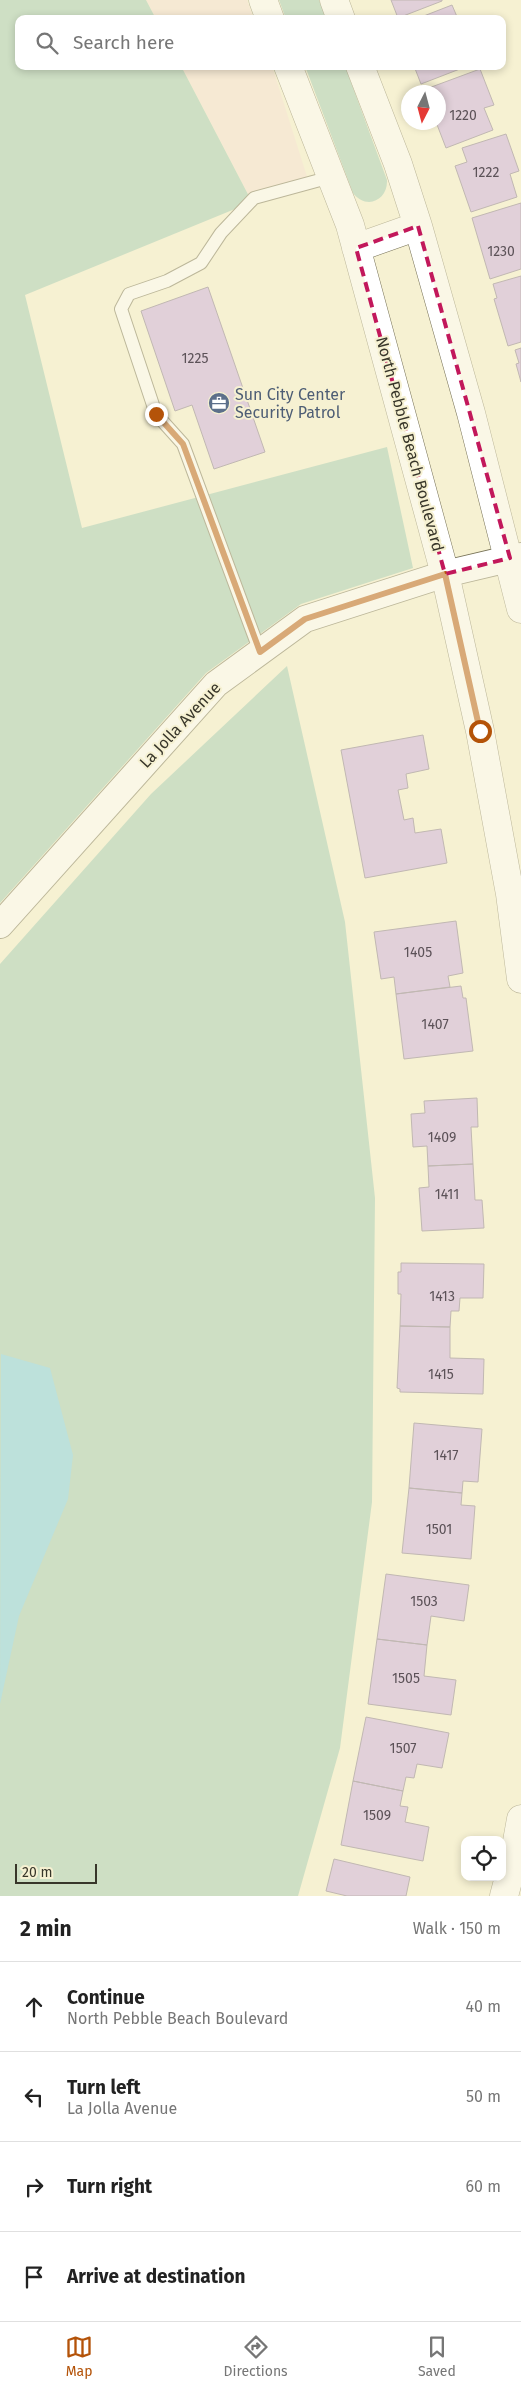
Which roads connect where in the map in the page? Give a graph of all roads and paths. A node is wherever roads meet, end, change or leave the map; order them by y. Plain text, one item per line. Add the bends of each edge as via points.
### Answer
1 (263, 0) edge
2 (334, 0) edge
3 (269, 15) edge
4 (340, 15) edge
5 (290, 70) edge
6 (362, 70) edge
7 (331, 177) junction
8 (418, 226) junction
9 (356, 248) junction
10 (515, 557) edge
11 (445, 574) junction
12 (521, 609) edge
13 (260, 652) junction
14 (515, 893) edge
15 (0, 925) edge
16 (521, 979) edge
17 (521, 1819) edge
18 (504, 1896) edge

1 - 3 street
2 - 4 street
5 - 7 street, North Pebble Beach Boulevard
6 - 8 street
7 - 9 street, North Pebble Beach Boulevard
7 - 13 lane via 254,198 221,233 201,263 167,281 129,294 121,309 156,414 183,444
8 - 9 street
8 - 10 street
9 - 11 street, North Pebble Beach Boulevard
10 - 11 street, La Jolla Avenue
10 - 12 street
11 - 13 street, La Jolla Avenue via 305,619
11 - 14 street, North Pebble Beach Boulevard
13 - 15 street, La Jolla Avenue via 216,684
14 - 16 street, North Pebble Beach Boulevard
17 - 18 street

